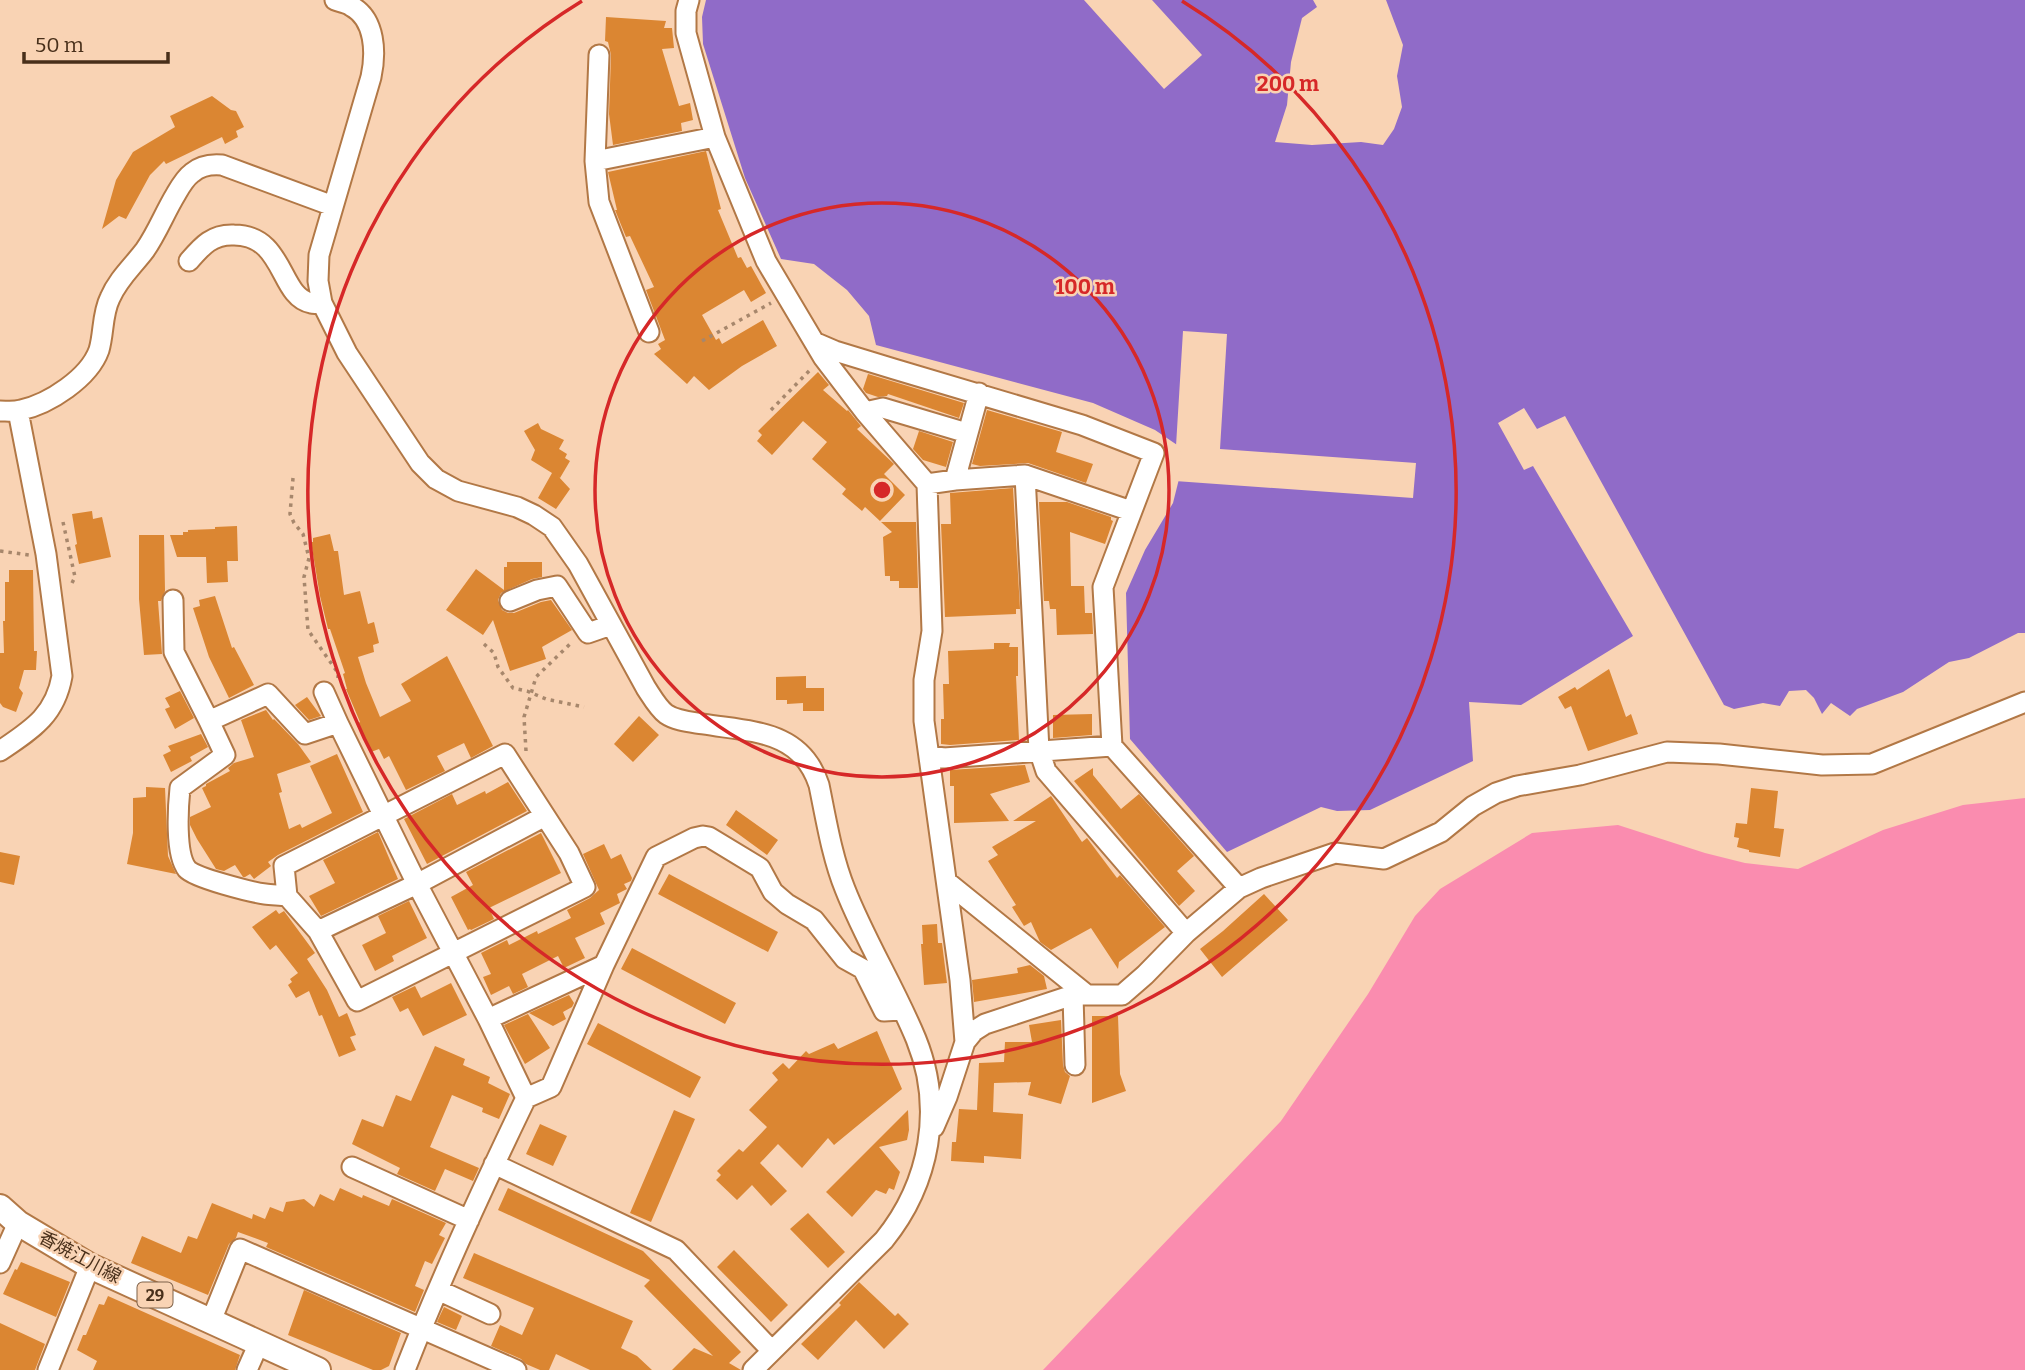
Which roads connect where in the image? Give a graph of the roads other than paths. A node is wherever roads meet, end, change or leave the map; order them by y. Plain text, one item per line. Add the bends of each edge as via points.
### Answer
1 (335, 0) edge
2 (689, 0) edge
3 (599, 55) dead end
4 (715, 137) junction
5 (595, 161) junction
6 (333, 205) junction
7 (189, 261) dead end
8 (322, 303) junction
9 (649, 332) dead end
10 (818, 349) junction
11 (979, 393) junction
12 (9, 411) edge
13 (864, 412) junction
14 (967, 433) junction
15 (1025, 475) junction
16 (955, 480) junction
17 (927, 484) junction
18 (1131, 511) junction
19 (173, 600) dead end
20 (510, 601) dead end
21 (611, 625) junction
22 (324, 692) road end
23 (2025, 702) edge
24 (209, 721) junction
25 (338, 723) junction
26 (1112, 746) junction
27 (1039, 750) junction
28 (0, 751) edge
29 (930, 756) junction
30 (384, 816) junction
31 (545, 816) junction
32 (947, 882) junction
33 (417, 884) junction
34 (1239, 888) junction
35 (287, 895) junction
36 (318, 931) junction
37 (1186, 933) junction
38 (452, 952) junction
39 (604, 965) junction
40 (1080, 995) junction
41 (901, 1010) junction
42 (488, 1019) junction
43 (965, 1042) junction
44 (1074, 1065) dead end
45 (526, 1098) junction
46 (931, 1135) junction
47 (494, 1164) junction
48 (352, 1167) dead end
49 (9, 1215) edge
50 (469, 1220) junction
51 (0, 1263) edge
52 (90, 1266) junction
53 (438, 1290) junction
54 (491, 1314) dead end
55 (211, 1321) junction
56 (421, 1329) junction
57 (259, 1343) junction
58 (772, 1351) junction
59 (48, 1370) edge
60 (247, 1370) edge
61 (318, 1370) edge
62 (405, 1370) edge
63 (516, 1370) edge
64 (753, 1370) edge

1 - 6 street via 351,5 366,21 374,62
2 - 4 street via 686,33
3 - 5 street
4 - 5 street
4 - 10 street via 766,261
5 - 9 street via 599,202
6 - 8 street via 318,255
6 - 12 street via 222,165 195,170 146,249 117,284 104,315 95,359 57,396
7 - 8 street via 213,238 231,234 251,237 268,249 302,299
8 - 21 street via 347,353 420,463 458,491 517,507 551,527 578,564
10 - 11 street
10 - 13 street
11 - 14 street
11 - 18 street via 1154,453
12 - 28 street via 46,554 62,676 53,706 31,730
13 - 14 street via 883,408
13 - 17 street
14 - 16 street
15 - 16 street
15 - 18 street
15 - 27 street
16 - 17 street
17 - 29 street via 932,631 924,680 924,721
18 - 26 street via 1103,587
19 - 24 street via 174,652
20 - 21 street via 557,586 588,633
21 - 41 street via 666,714 775,737 814,770 844,888
22 - 25 street
23 - 34 street via 1872,764 1822,765 1667,752 1517,786 1496,793 1441,832 1384,859 1335,853
24 - 25 street via 268,694 305,734
24 - 35 street via 225,755 180,788 181,856 188,870 199,877 264,894
25 - 30 street
26 - 27 street
26 - 34 street
27 - 29 street
27 - 37 street via 1046,771
29 - 32 street
30 - 31 street via 505,754
30 - 33 street
30 - 35 street via 284,866
31 - 33 street
31 - 38 street via 585,887
32 - 40 street
32 - 43 street
33 - 36 street
33 - 38 street
34 - 37 street
35 - 36 street
36 - 38 street via 357,1001
37 - 40 street via 1122,995
38 - 42 street
39 - 41 street via 656,857 703,836 760,868 773,892 814,920 845,959 863,970 884,1010
39 - 42 street
39 - 45 street via 551,1087
40 - 43 street via 985,1024
40 - 44 street
41 - 46 street via 924,1066
42 - 45 street
43 - 46 street
45 - 47 street
46 - 58 street via 915,1191 891,1232
47 - 50 street
47 - 58 street via 677,1250
48 - 50 street
49 - 51 street
49 - 52 main road, 香焼江川線 / 29
50 - 53 street
52 - 55 main road, 香焼江川線 / 29
52 - 59 street
53 - 54 street
53 - 56 street
55 - 56 street via 240,1250
55 - 57 main road, 香焼江川線 / 29
56 - 62 street
56 - 63 street
57 - 60 street
57 - 61 main road, 香焼江川線 / 29
58 - 64 street

